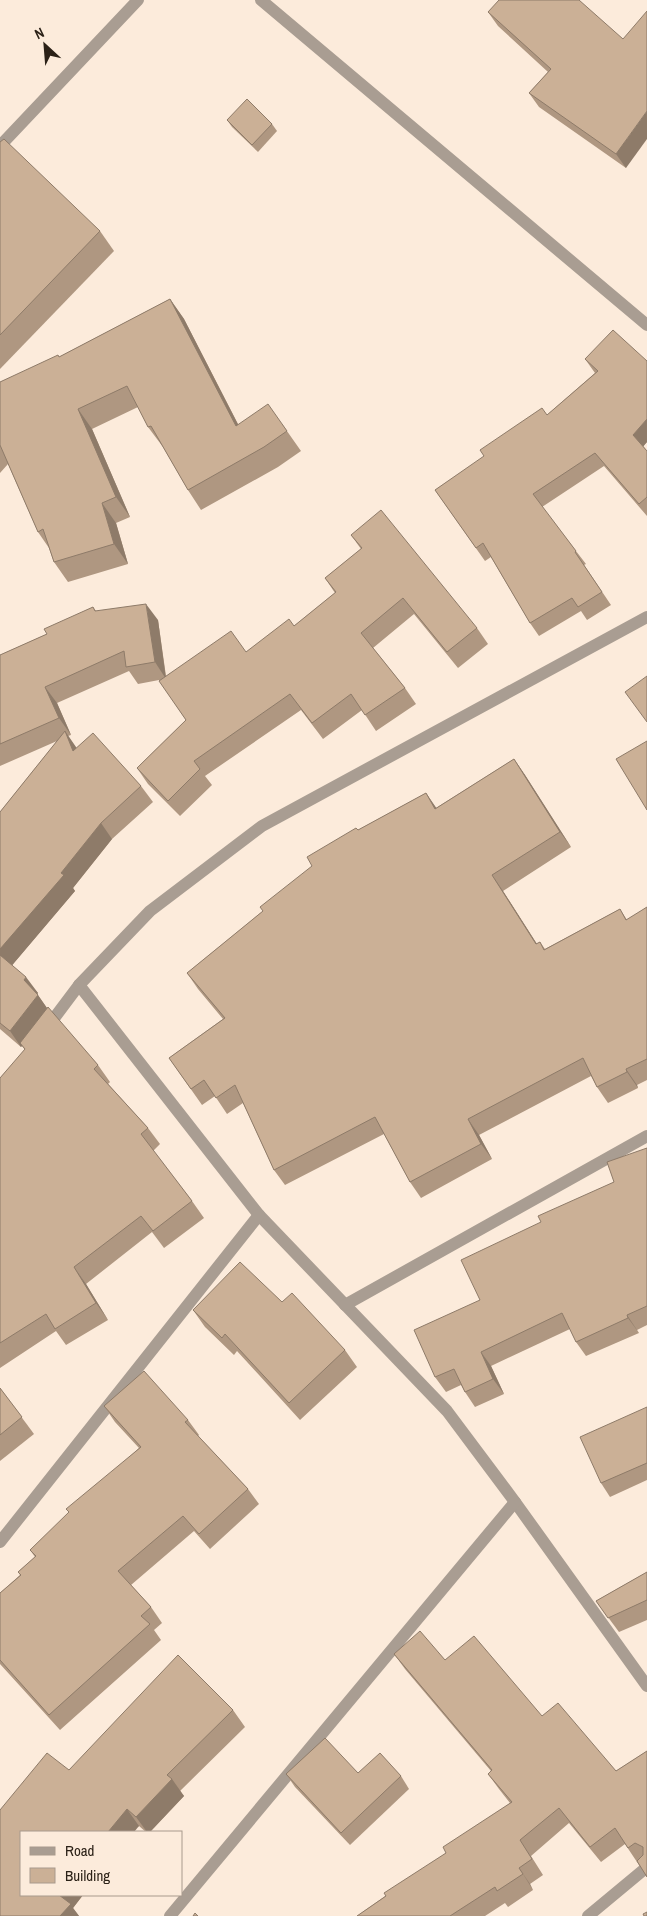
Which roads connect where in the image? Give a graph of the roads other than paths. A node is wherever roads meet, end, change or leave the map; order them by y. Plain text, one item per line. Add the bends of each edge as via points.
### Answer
1 (138, 0) edge
2 (262, 0) edge
3 (0, 146) edge
4 (647, 325) edge
5 (647, 616) edge
6 (79, 985) junction
7 (39, 1038) edge
8 (647, 1136) edge
9 (259, 1215) junction
10 (345, 1305) junction
11 (515, 1502) junction
12 (0, 1542) edge
13 (647, 1686) edge
14 (647, 1867) edge
15 (170, 1916) edge
16 (588, 1916) edge

1 - 3 street
2 - 4 street
5 - 6 street via 262,826 150,912
6 - 7 street
6 - 9 street
8 - 10 street
9 - 10 street
9 - 12 street
10 - 11 street via 447,1411
11 - 13 street
11 - 15 street
14 - 16 street

